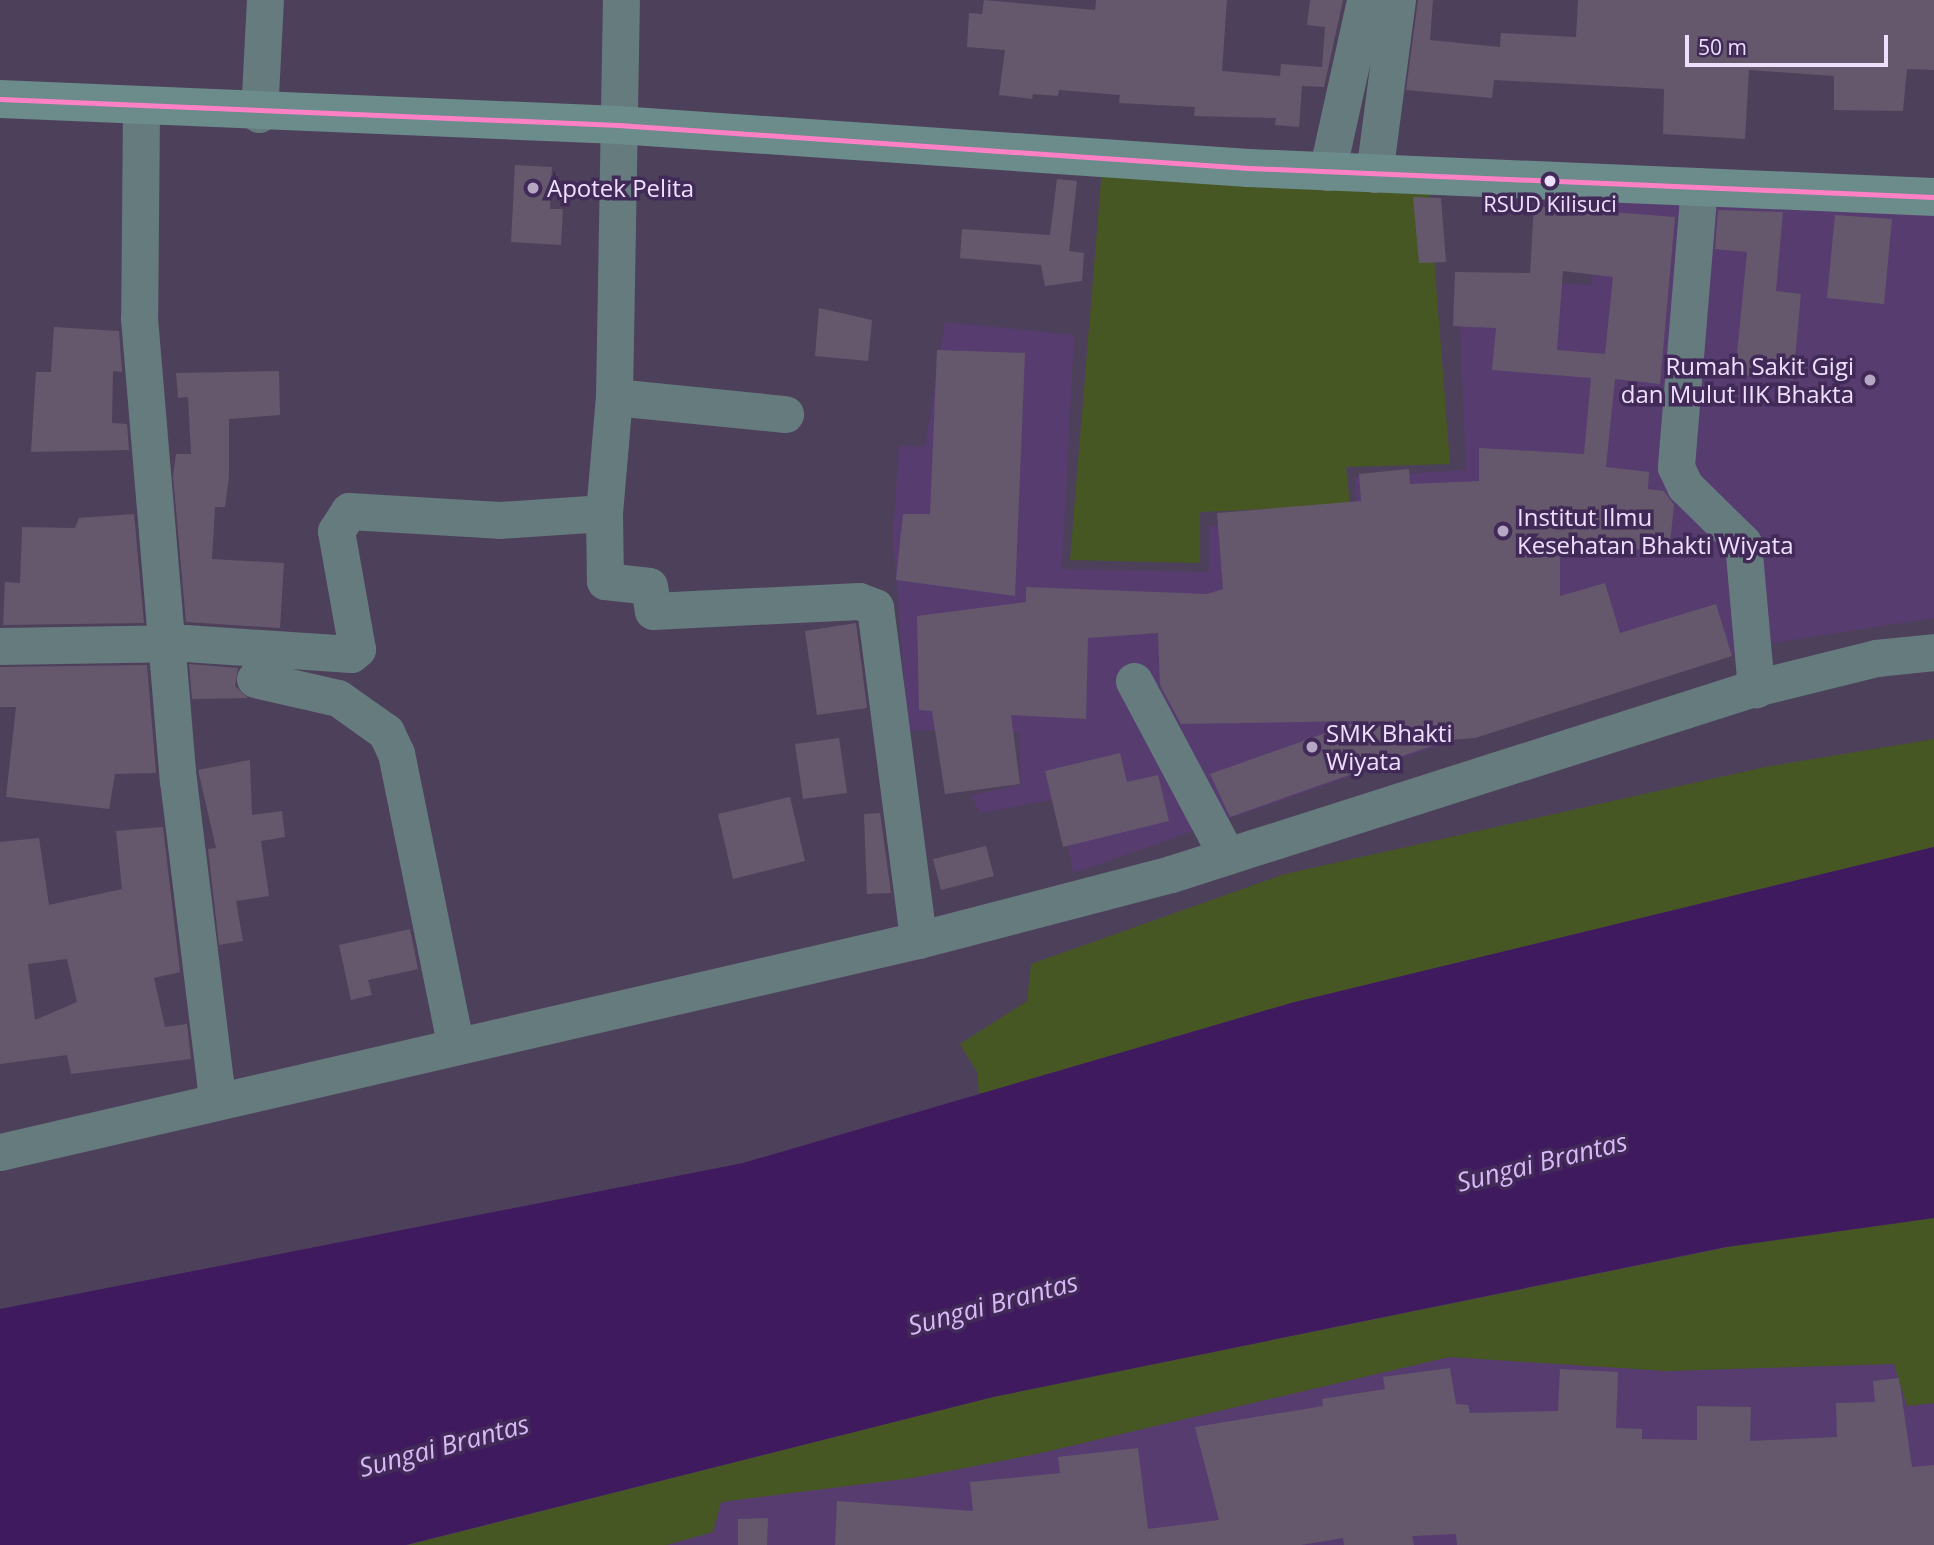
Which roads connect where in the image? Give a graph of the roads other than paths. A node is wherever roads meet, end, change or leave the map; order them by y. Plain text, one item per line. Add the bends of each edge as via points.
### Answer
1 (265, 0) edge
2 (621, 0) edge
3 (1365, 0) edge
4 (1397, 0) edge
5 (0, 99) edge
6 (141, 107) junction
7 (259, 114) junction
8 (618, 125) junction
9 (1327, 172) junction
10 (1374, 173) junction
11 (1699, 186) junction
12 (1934, 197) edge
13 (614, 397) junction
14 (785, 414) dead end
15 (604, 513) junction
16 (165, 645) junction
17 (0, 646) edge
18 (1934, 652) edge
19 (256, 679) dead end
20 (1134, 681) dead end
21 (1756, 689) junction
22 (1227, 856) junction
23 (918, 940) junction
24 (455, 1044) junction
25 (217, 1097) junction
26 (0, 1152) edge

1 - 7 street
2 - 8 street
3 - 9 street
4 - 10 street
5 - 6 main road
6 - 7 main road
6 - 16 street via 139,318
7 - 8 main road
8 - 9 main road
8 - 13 street
9 - 10 main road
10 - 11 main road
11 - 12 main road
11 - 21 street via 1676,467 1685,486 1743,543
13 - 14 street
13 - 15 street
15 - 16 street via 499,520 349,511 336,531 355,653
15 - 23 street via 605,581 649,586 653,611 859,601 875,607
16 - 17 street
16 - 25 street
18 - 21 street via 1876,658
19 - 24 street via 338,698 386,732 396,753
20 - 22 street
21 - 22 street
22 - 23 street
23 - 24 street
24 - 25 street
25 - 26 street

